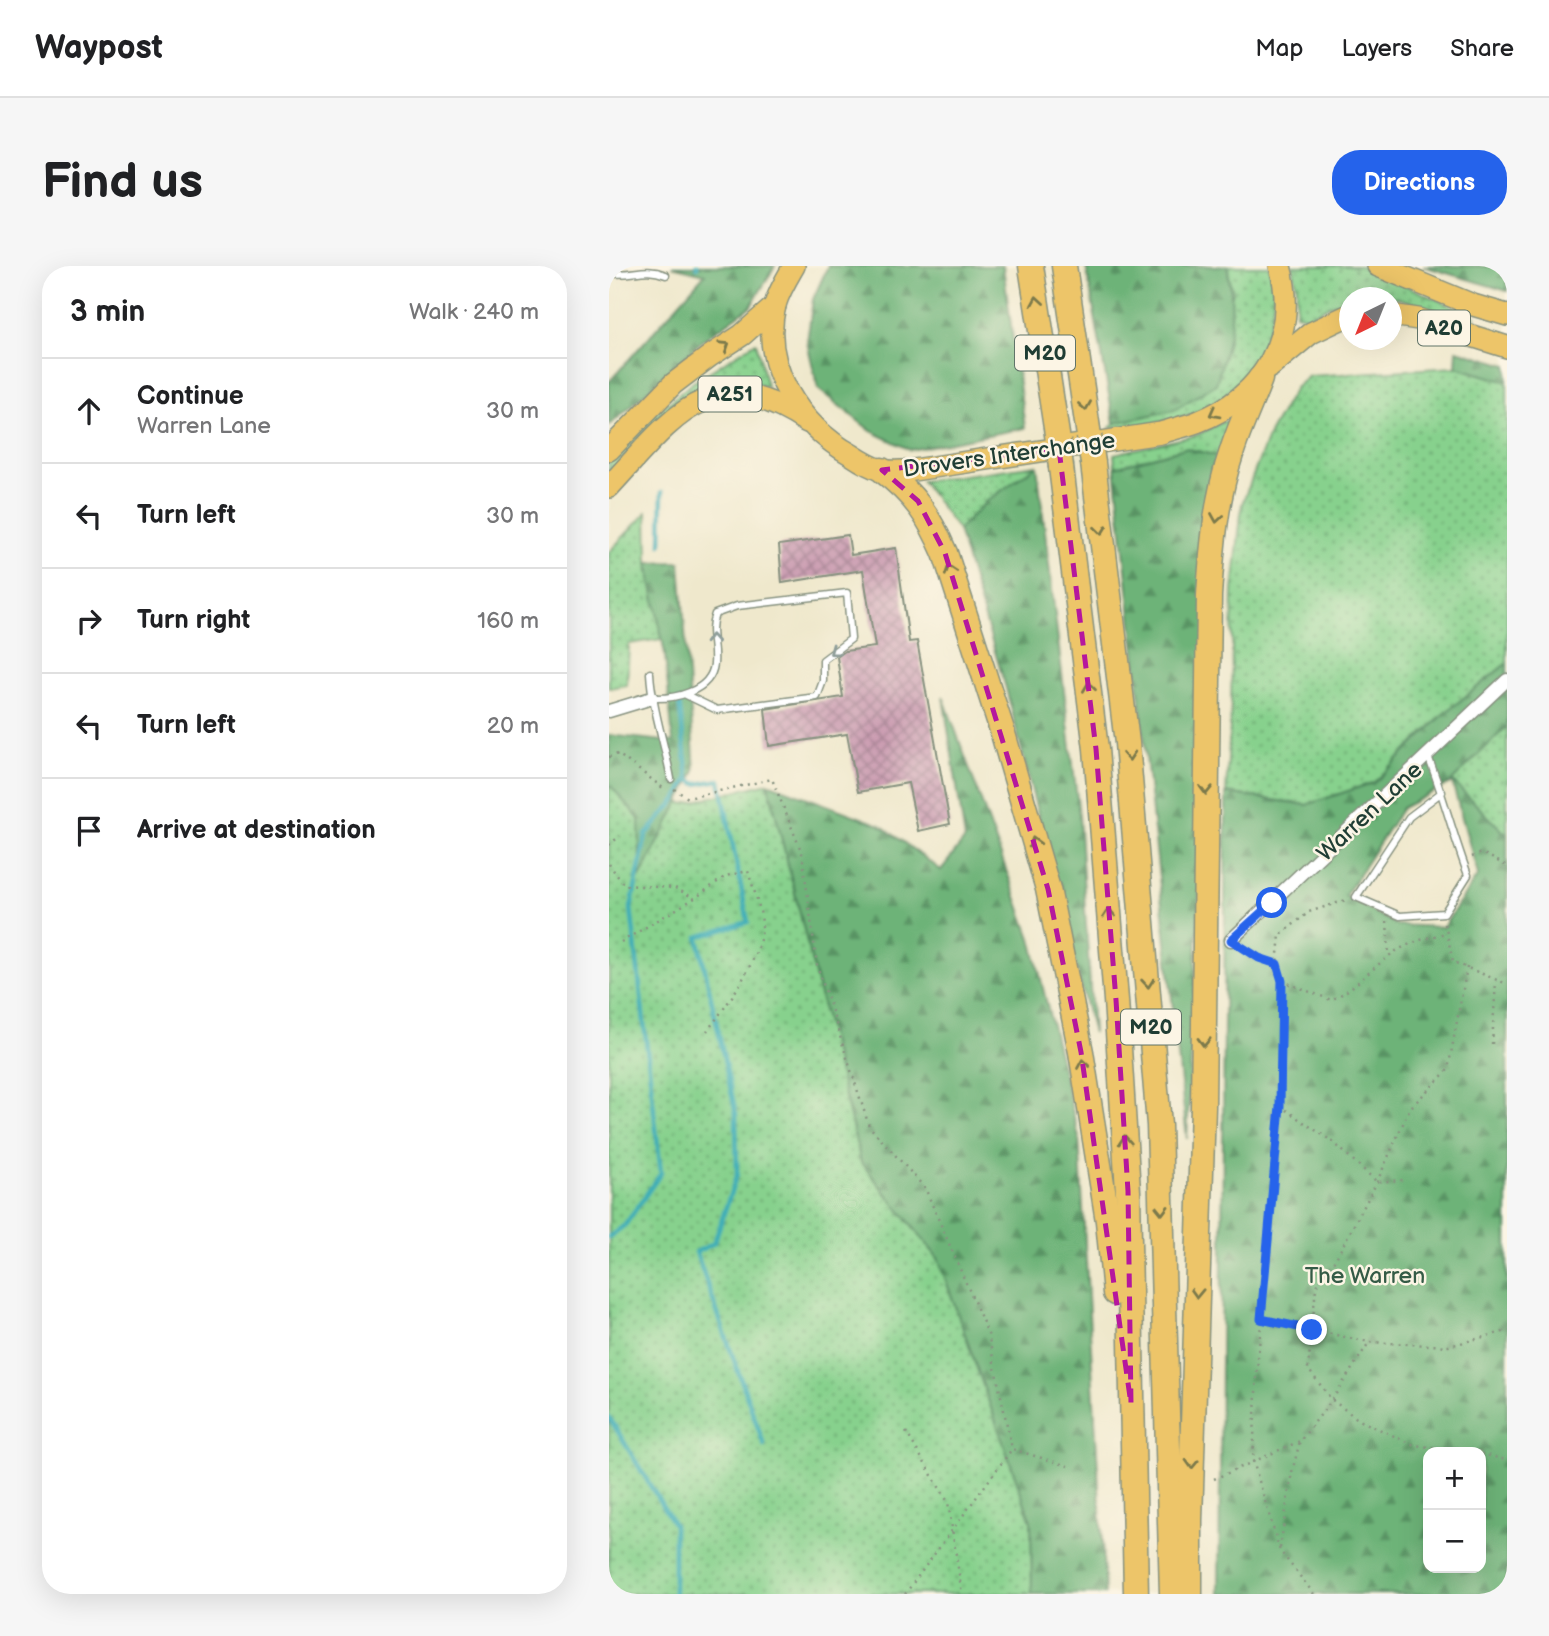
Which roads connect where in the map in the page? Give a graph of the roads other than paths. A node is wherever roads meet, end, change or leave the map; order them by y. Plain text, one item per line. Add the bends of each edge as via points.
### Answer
1 (794, 266) edge
2 (1031, 266) edge
3 (1064, 266) edge
4 (1280, 266) edge
5 (1378, 266) edge
6 (609, 273) edge
7 (666, 275) dead end
8 (775, 306) junction
9 (1507, 315) edge
10 (1402, 317) edge
11 (1339, 319) edge
12 (1507, 347) edge
13 (1264, 374) junction
14 (807, 422) junction
15 (609, 450) edge
16 (882, 470) junction
17 (609, 487) edge
18 (650, 673) dead end
19 (1507, 680) edge
20 (686, 695) junction
21 (652, 698) junction
22 (609, 711) edge
23 (1428, 756) junction
24 (671, 779) dead end
25 (1442, 792) junction
26 (1231, 940) road end
27 (1131, 1404) junction
28 (1136, 1594) edge
29 (1172, 1594) edge
30 (1190, 1594) edge

1 - 8 main road, Drovers Interchange
27 -> 2 highway, M20, bridge via 1128,1191 1096,749
3 -> 29 highway, M20, bridge via 1128,743 1159,1125
4 - 13 main road, Drovers Interchange via 1286,314
5 - 9 main road, A20
6 - 7 lane via 623,275 652,268
8 - 14 main road, Drovers Interchange via 772,328 781,376
15 -> 8 main road, A251 via 673,384
10 - 12 main road, A20
11 - 13 main road via 1311,332
13 -> 16 main road, Drovers Interchange via 1228,406 1161,433 931,468
13 -> 30 highway, M20 via 1232,451 1211,555
14 - 16 main road, Drovers Interchange via 844,451
14 - 17 main road, A251 via 763,398 714,397 695,403
27 -> 16 highway, M20 via 1081,1052 1048,889 945,553 918,501
18 - 21 lane
19 - 23 street, Warren Lane
20 -> 20 lane via 708,678 715,665 715,614 737,606 846,593 851,639 823,660 824,681 817,697 717,710
20 - 21 lane
21 - 22 street
21 - 24 lane
23 - 25 lane
23 - 26 street, Warren Lane
25 - 25 lane via 1409,817 1356,897 1400,916 1444,913 1468,875
27 - 28 highway, M20

